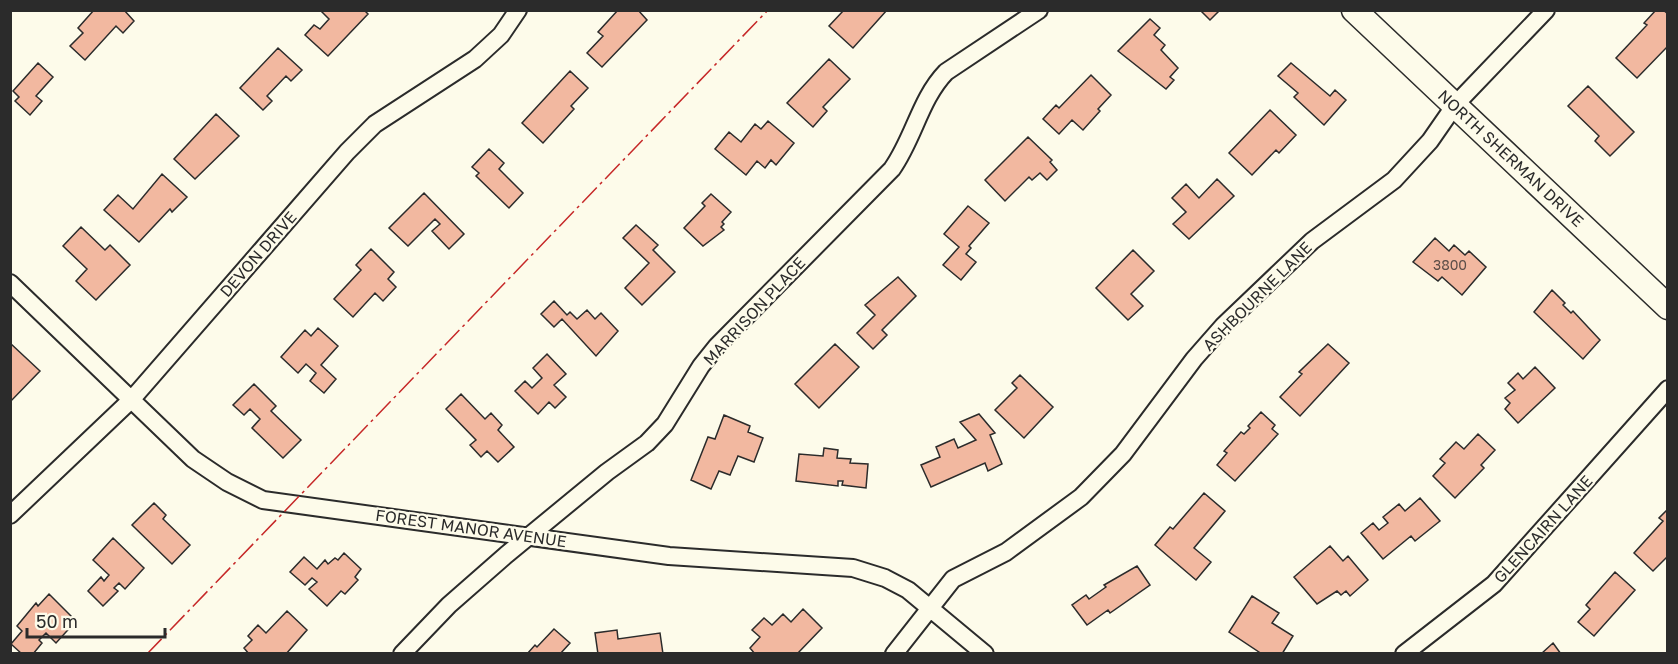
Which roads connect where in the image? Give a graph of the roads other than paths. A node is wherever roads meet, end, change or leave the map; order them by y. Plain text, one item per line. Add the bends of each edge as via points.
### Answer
1 (518, 10) edge
2 (1039, 10) edge
3 (1354, 10) edge
4 (1546, 10) edge
5 (1455, 105) junction
6 (10, 283) edge
7 (1668, 307) edge
8 (1668, 389) edge
9 (132, 399) junction
10 (10, 515) edge
11 (530, 536) junction
12 (930, 607) junction
13 (402, 654) edge
14 (894, 654) edge
15 (985, 654) edge
16 (1404, 654) edge

1 - 9 street, DEVON DRIVE via 501,35 475,59 375,124 347,152
2 - 11 street, MARRISON PLACE via 946,72 930,90 906,148 892,169 717,346 665,424
3 - 5 main road, NORTH SHERMAN DRIVE
4 - 5 street, ASHBOURNE LANE
5 - 7 main road, NORTH SHERMAN DRIVE
5 - 12 street, ASHBOURNE LANE via 1430,141 1394,180 1312,241 1223,326 1123,454 1081,497 1006,552 953,579
6 - 9 street, FOREST MANOR AVENUE
8 - 16 street, GLENCAIRN LANE via 1509,569 1470,605
9 - 10 street, DEVON DRIVE
9 - 11 street, FOREST MANOR AVENUE via 193,459 263,500
11 - 12 street, FOREST MANOR AVENUE via 669,556 853,568 894,582
11 - 13 street, MARRISON PLACE via 449,605
12 - 14 street, ASHBOURNE LANE
12 - 15 street, FOREST MANOR AVENUE

